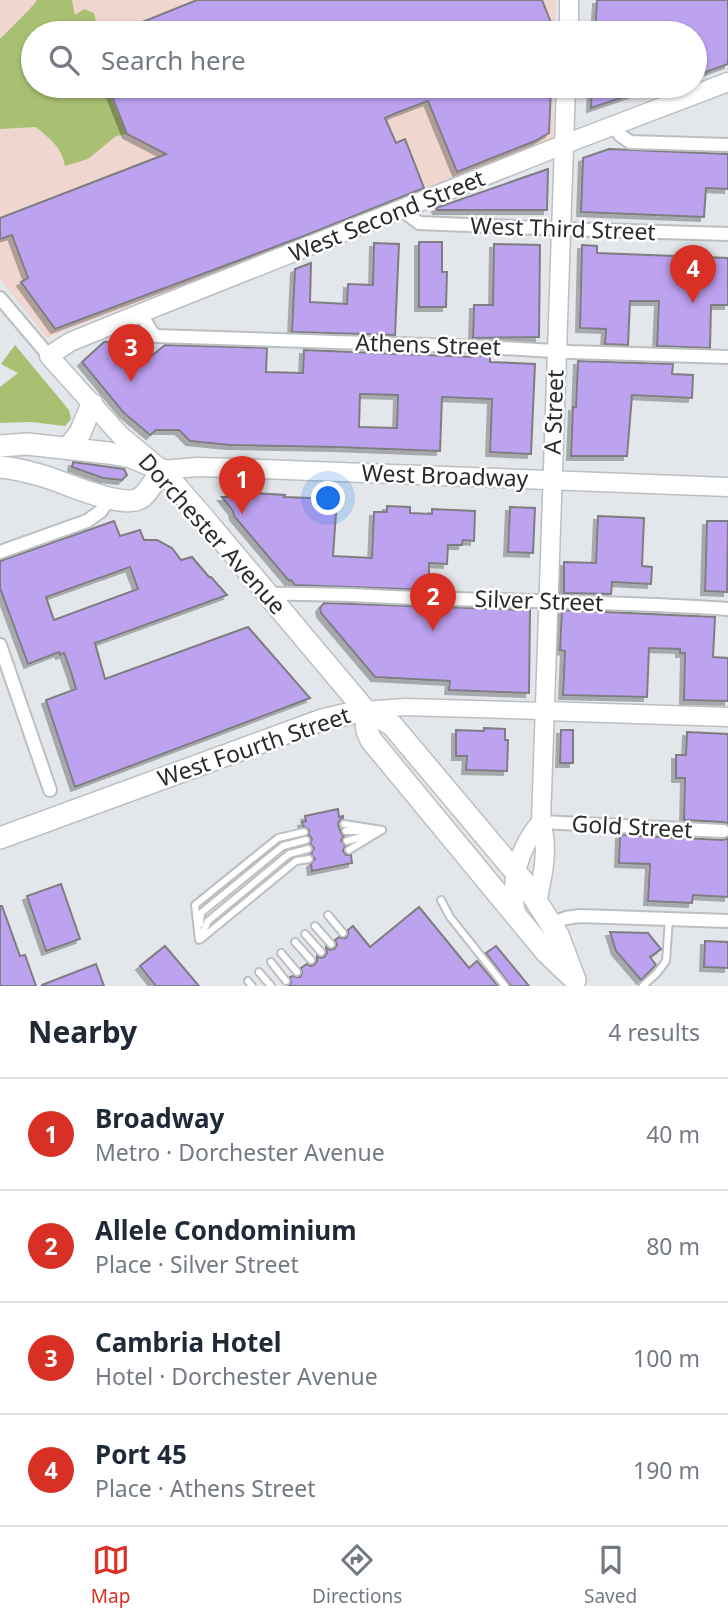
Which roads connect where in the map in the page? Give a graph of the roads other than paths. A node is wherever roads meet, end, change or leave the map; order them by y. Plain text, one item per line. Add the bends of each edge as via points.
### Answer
1 (569, 0) edge
2 (569, 21) edge
3 (728, 82) edge
4 (707, 90) edge
5 (565, 98) edge
6 (686, 98) edge
7 (615, 125) junction
8 (565, 144) junction
9 (728, 145) edge
10 (402, 210) junction
11 (561, 229) junction
12 (728, 234) edge
13 (0, 298) edge
14 (141, 313) junction
15 (557, 351) junction
16 (49, 356) junction
17 (728, 357) edge
18 (92, 404) junction
19 (0, 446) edge
20 (68, 448) junction
21 (0, 467) edge
22 (162, 470) junction
23 (552, 480) junction
24 (728, 487) edge
25 (109, 499) junction
26 (0, 552) edge
27 (267, 594) junction
28 (548, 600) junction
29 (728, 609) edge
30 (0, 645) edge
31 (365, 709) junction
32 (545, 711) junction
33 (728, 717) edge
34 (50, 789) dead end
35 (541, 822) junction
36 (345, 827) dead end
37 (382, 830) junction
38 (723, 831) dead end
39 (304, 832) dead end
40 (0, 838) edge
41 (306, 840) dead end
42 (347, 841) dead end
43 (308, 849) dead end
44 (349, 850) dead end
45 (309, 859) dead end
46 (516, 871) junction
47 (441, 900) dead end
48 (537, 902) junction
49 (328, 915) dead end
50 (517, 916) junction
51 (668, 919) junction
52 (728, 921) edge
53 (551, 924) junction
54 (315, 926) dead end
55 (343, 933) dead end
56 (305, 934) dead end
57 (200, 940) junction
58 (295, 942) dead end
59 (331, 944) dead end
60 (321, 952) dead end
61 (281, 953) dead end
62 (311, 960) dead end
63 (271, 962) dead end
64 (259, 972) dead end
65 (297, 972) dead end
66 (286, 981) dead end
67 (577, 983) edge
68 (271, 986) edge
69 (505, 986) edge
70 (643, 986) edge

1 - 2 main road
3 - 4 main road, West Second Street
5 - 8 main road, A Street
6 - 7 main road, West Second Street
7 - 8 main road, West Second Street
7 - 9 street via 630,142
8 - 10 main road, West Second Street
8 - 11 main road, A Street
10 - 11 street, West Third Street via 419,223
10 - 14 main road, West Second Street
11 - 12 street, West Third Street
11 - 15 main road, A Street
13 - 16 street, Dorchester Avenue
14 - 15 street, Athens Street via 156,336
14 - 16 main road, West Second Street via 70,342
15 - 17 street, Athens Street
15 - 23 main road, A Street
16 - 18 main road, Dorchester Avenue
18 - 20 main road
18 - 22 main road, Dorchester Avenue
19 - 20 main road, West Broadway
20 - 22 main road, West Broadway via 124,455
21 - 25 main road via 42,475
22 - 23 main road, West Broadway via 197,467
22 - 25 main road via 142,497
22 - 27 main road, Dorchester Avenue
23 - 24 main road, West Broadway
23 - 28 main road, A Street
25 - 26 street via 87,521
27 - 28 street, Silver Street
27 - 31 main road, Dorchester Avenue
28 - 29 street, Silver Street
28 - 32 main road, A Street
30 - 34 street
31 - 32 street, West Fourth Street
31 - 40 main road, West Fourth Street via 322,720
31 - 46 main road, Dorchester Avenue via 392,725
31 - 50 main road, Dorchester Avenue via 371,740
32 - 33 main road, West Fourth Street
32 - 35 main road, A Street
35 - 38 street, Gold Street
35 - 46 main road, A Street via 525,845
35 - 48 main road, A Street via 544,866
36 - 37 lane
37 - 42 lane
37 - 44 lane
39 - 57 lane via 278,838 195,905
41 - 57 lane via 283,846 201,913
43 - 57 lane via 289,854 208,921
45 - 57 lane via 296,861
46 - 48 main road, Dorchester Avenue
46 - 50 main road, A Street
47 - 69 lane
48 - 53 main road, Dorchester Avenue
49 - 55 lane
50 - 67 main road, Dorchester Avenue
51 - 52 street
51 - 53 street via 575,916
51 - 70 lane via 666,961
53 - 67 main road, Dorchester Avenue
54 - 59 lane
56 - 60 lane
58 - 62 lane
61 - 65 lane
63 - 66 lane
64 - 68 lane

